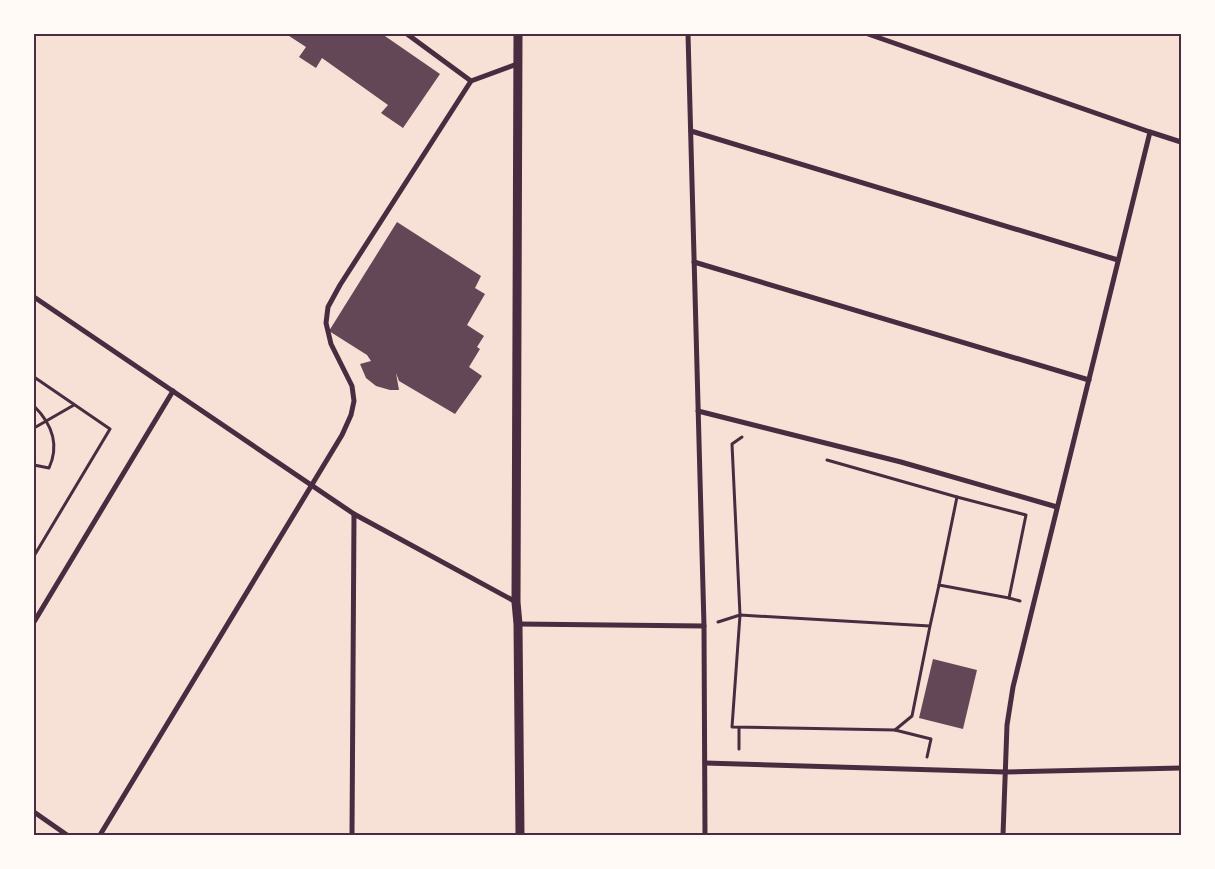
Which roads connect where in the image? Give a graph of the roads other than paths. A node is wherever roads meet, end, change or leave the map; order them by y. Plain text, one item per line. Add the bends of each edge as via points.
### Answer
1 (407, 34) edge
2 (518, 34) edge
3 (688, 34) edge
4 (868, 34) edge
5 (517, 64) junction
6 (471, 81) junction
7 (690, 131) junction
8 (1150, 132) junction
9 (1181, 142) edge
10 (1118, 260) junction
11 (694, 262) junction
12 (34, 297) edge
13 (1089, 380) junction
14 (173, 391) junction
15 (698, 411) junction
16 (311, 486) junction
17 (1057, 507) junction
18 (354, 514) junction
19 (516, 602) junction
20 (34, 622) edge
21 (518, 624) junction
22 (704, 626) junction
23 (705, 763) junction
24 (1181, 768) edge
25 (1004, 772) junction
26 (34, 812) edge
27 (67, 835) edge
28 (100, 835) edge
29 (352, 835) edge
30 (520, 835) edge
31 (705, 835) edge
32 (1003, 835) edge

1 - 6 street
2 - 5 street
3 - 7 street
4 - 8 street
5 - 6 street
5 - 19 street
6 - 16 street via 328,307 326,323 330,344 352,386 354,401 342,435
7 - 10 street
7 - 11 street
8 - 9 street
8 - 10 street
10 - 13 street
11 - 13 street
11 - 15 street
12 - 14 street
13 - 17 street
14 - 16 street
14 - 20 street
15 - 17 street via 901,462
15 - 22 street
16 - 18 street
16 - 28 street
17 - 25 street via 1013,687
18 - 19 street
18 - 29 street
19 - 21 street
21 - 22 street
21 - 30 street
22 - 23 street
23 - 25 street
23 - 31 street
24 - 25 street
25 - 32 street
26 - 27 street

